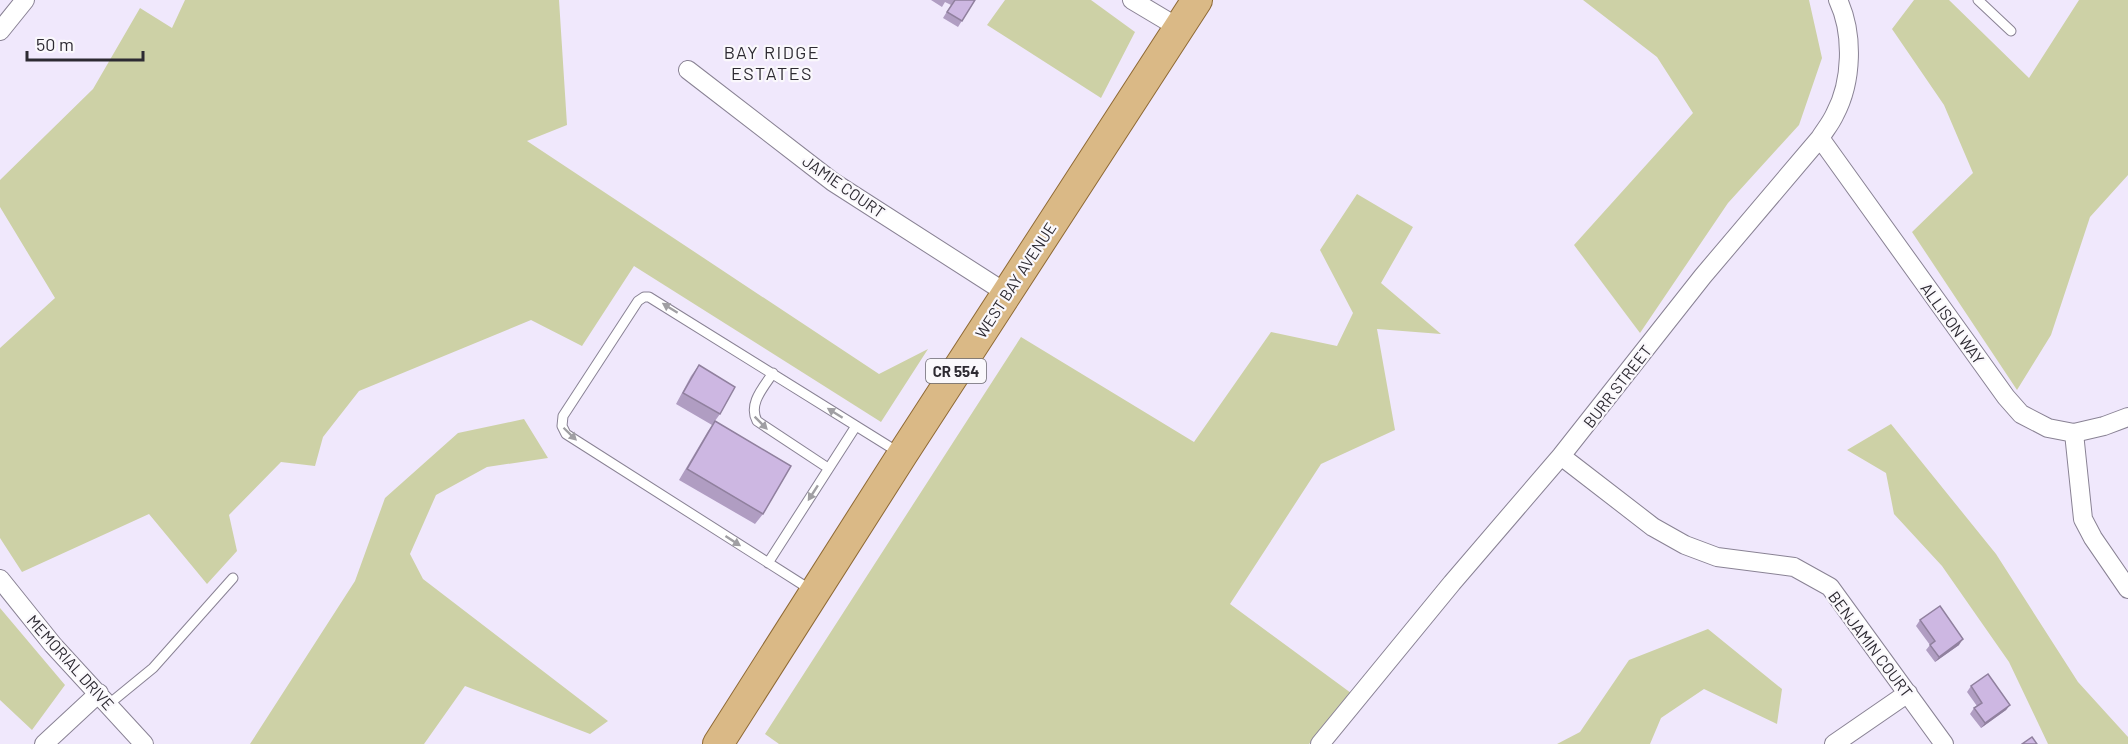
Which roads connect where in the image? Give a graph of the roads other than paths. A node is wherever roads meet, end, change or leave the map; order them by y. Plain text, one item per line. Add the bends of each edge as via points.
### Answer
1 (25, 0) edge
2 (1132, 0) edge
3 (1197, 0) edge
4 (1838, 0) edge
5 (1978, 0) edge
6 (1179, 28) junction
7 (0, 31) edge
8 (2011, 31) dead end
9 (688, 70) dead end
10 (1820, 138) junction
11 (1006, 293) junction
12 (773, 373) junction
13 (2128, 417) edge
14 (856, 426) junction
15 (2074, 433) junction
16 (902, 455) junction
17 (1561, 456) junction
18 (828, 468) junction
19 (768, 563) junction
20 (233, 578) dead end
21 (0, 579) edge
22 (2128, 589) edge
23 (814, 592) junction
24 (1908, 693) junction
25 (104, 699) junction
26 (44, 744) edge
27 (144, 744) edge
28 (718, 744) edge
29 (1320, 744) edge
30 (1834, 744) edge
31 (1944, 744) edge

1 - 7 street
2 - 6 street
3 - 6 main road, WEST BAY AVENUE / CR 554
4 - 10 street, BURR STREET via 1848,37 1845,87 1836,113
5 - 8 lane
6 - 11 main road, WEST BAY AVENUE / CR 554
9 - 11 street, JAMIE COURT via 833,182
10 - 15 street, ALLISON WAY via 2006,397 2021,414 2048,428
10 - 17 street, BURR STREET via 1703,276
11 - 16 main road, WEST BAY AVENUE / CR 554
14 -> 12 lane
12 -> 18 lane via 754,405 753,415
12 -> 19 lane via 655,299 644,297 582,386 562,422 566,434
13 - 15 street, ALLISON WAY
14 - 16 lane
14 - 18 lane
15 - 22 street via 2082,519
16 - 23 main road, WEST BAY AVENUE / CR 554
17 - 24 street, BENJAMIN COURT via 1653,526 1685,545 1717,557 1794,567 1830,587
17 - 29 street, BURR STREET
18 -> 19 lane
19 - 23 lane
20 - 25 lane via 153,668
21 - 25 street, MEMORIAL DRIVE
23 - 28 main road, WEST BAY AVENUE / CR 554
24 - 30 street
24 - 31 street, BENJAMIN COURT
25 - 26 street
25 - 27 street, MEMORIAL DRIVE

